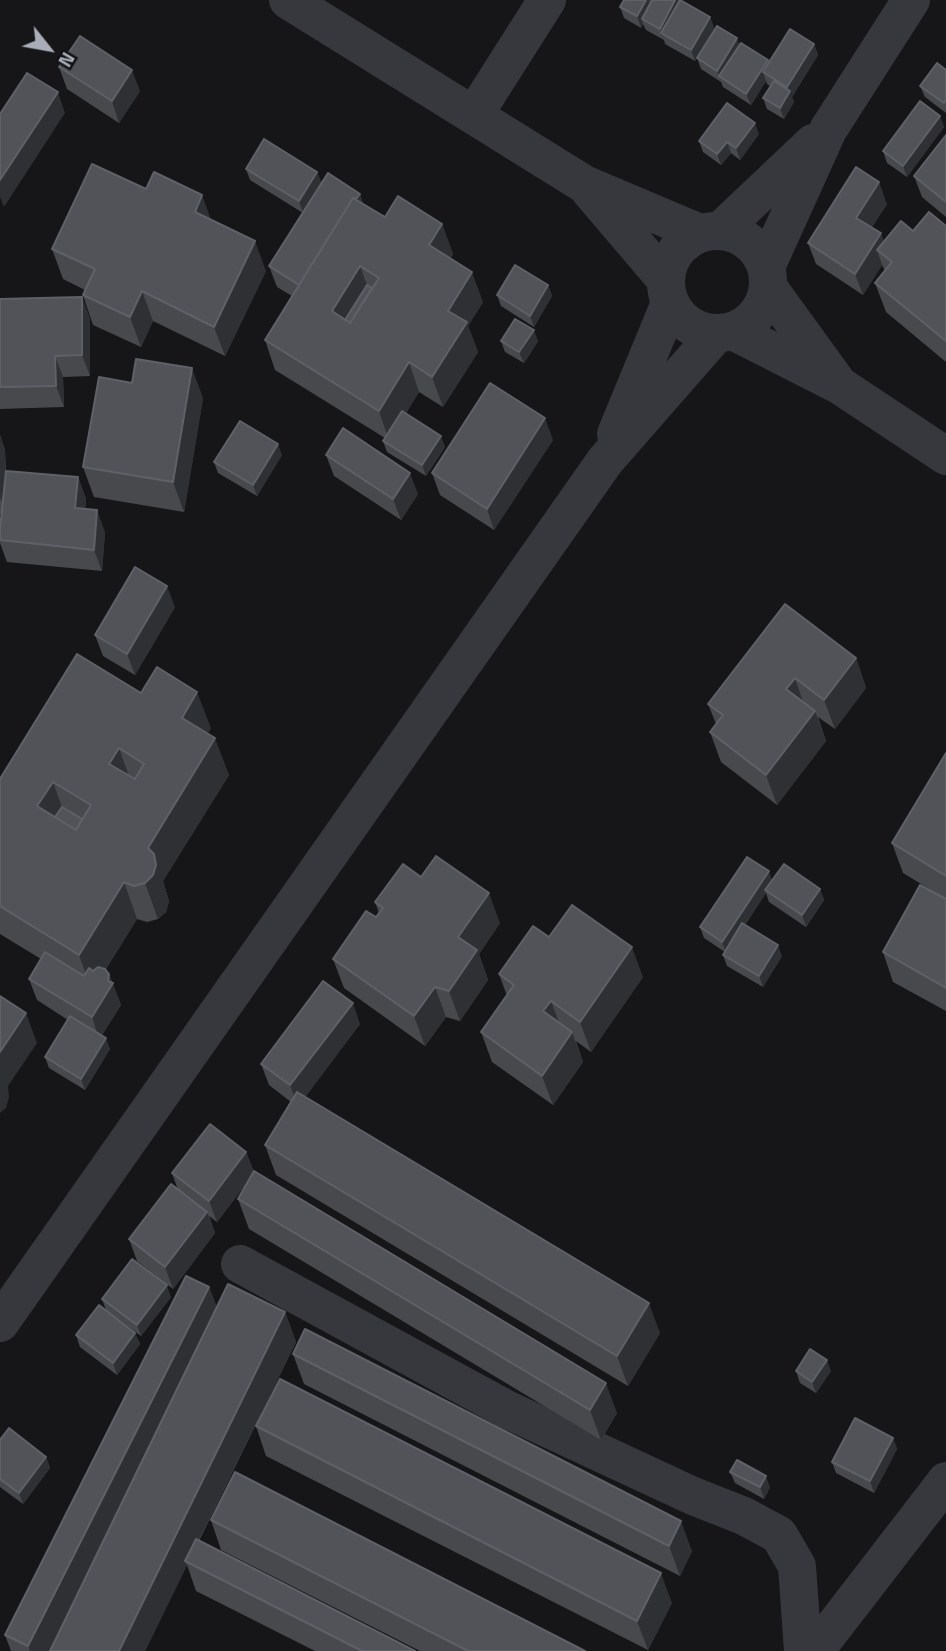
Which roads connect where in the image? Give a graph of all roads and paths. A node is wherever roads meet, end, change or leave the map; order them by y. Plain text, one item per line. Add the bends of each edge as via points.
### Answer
1 (547, 0) edge
2 (911, 0) edge
3 (310, 6) edge
4 (474, 115) junction
5 (828, 130) junction
6 (584, 184) junction
7 (710, 232) junction
8 (767, 277) junction
9 (667, 291) junction
10 (724, 332) junction
11 (839, 385) junction
12 (946, 456) edge
13 (605, 461) junction
14 (240, 1264) dead end
15 (0, 1322) edge
16 (946, 1480) edge
17 (803, 1651) edge
18 (814, 1651) edge

1 - 4 street
2 - 5 street
3 - 4 street
4 - 6 street
5 - 7 street
5 - 8 street
6 - 7 street
6 - 9 street
7 - 8 street via 736,234 749,241 759,252
7 - 9 street via 682,243 670,259
8 - 10 street via 763,306 750,321
8 - 11 street
9 - 10 street via 681,319 697,330
9 - 13 street
10 - 11 street
10 - 13 street
11 - 12 street
13 - 15 street
14 - 17 street via 506,1409 779,1535 797,1566
16 - 18 street

